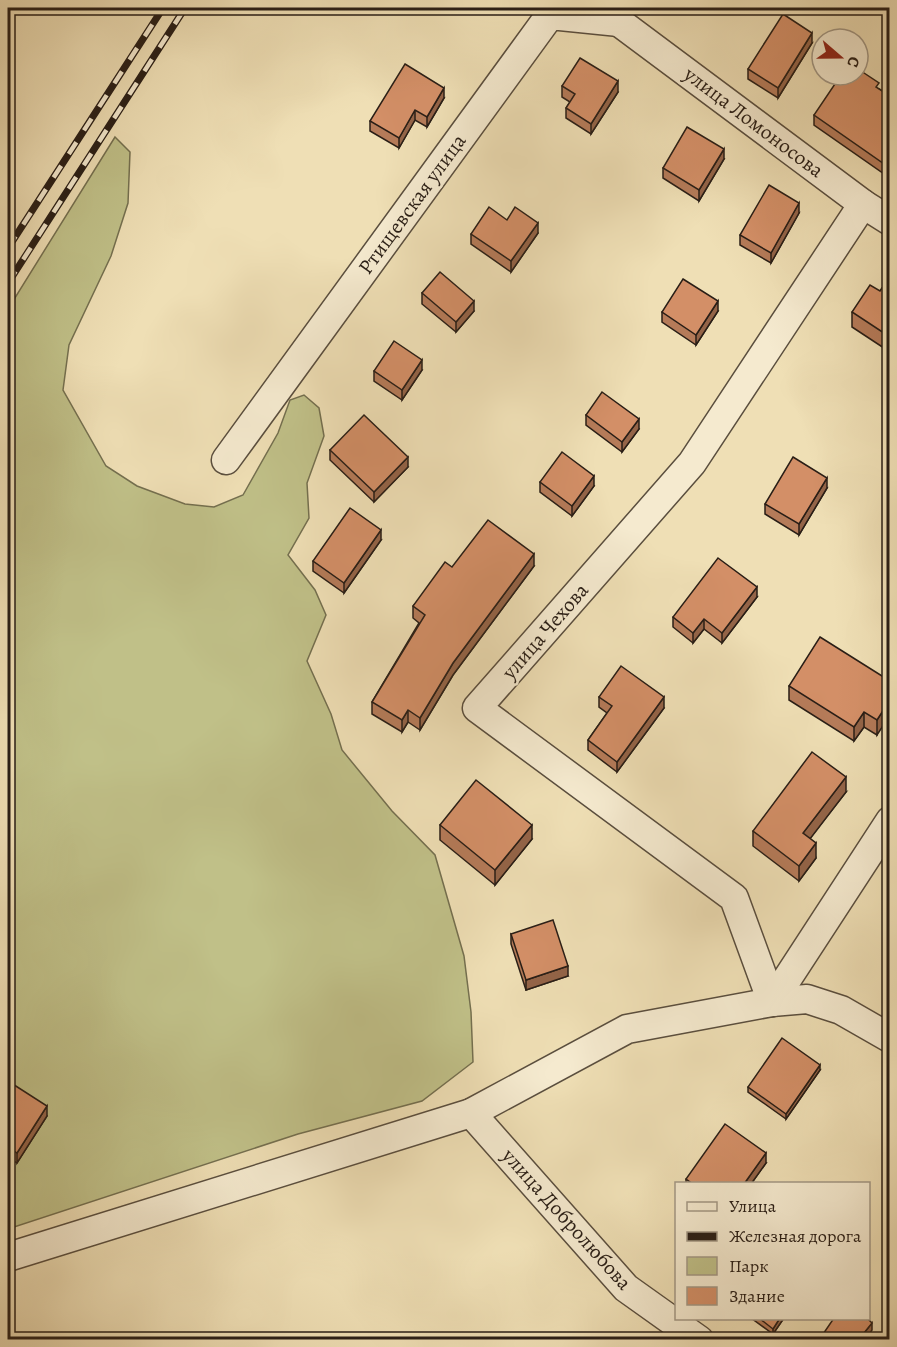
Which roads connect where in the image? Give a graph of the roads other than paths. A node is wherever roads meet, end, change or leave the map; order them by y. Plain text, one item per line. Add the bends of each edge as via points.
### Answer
1 (618, 14) edge
2 (863, 204) junction
3 (890, 221) edge
4 (225, 460) dead end
5 (890, 821) edge
6 (772, 1002) junction
7 (890, 1038) edge
8 (471, 1113) junction
9 (8, 1257) edge
10 (661, 1326) edge
11 (699, 1340) edge

1 - 2 street, улица Ломоносова
1 - 4 street, Ртищевская улица via 550,15
2 - 3 street, улица Ломоносова
2 - 6 street, улица Чехова via 692,463 477,708 734,898
5 - 6 street
6 - 7 street via 807,999 841,1010
6 - 8 street via 627,1029
8 - 9 street
8 - 10 street, улица Добролюбова
10 - 11 street, улица Добролюбова

